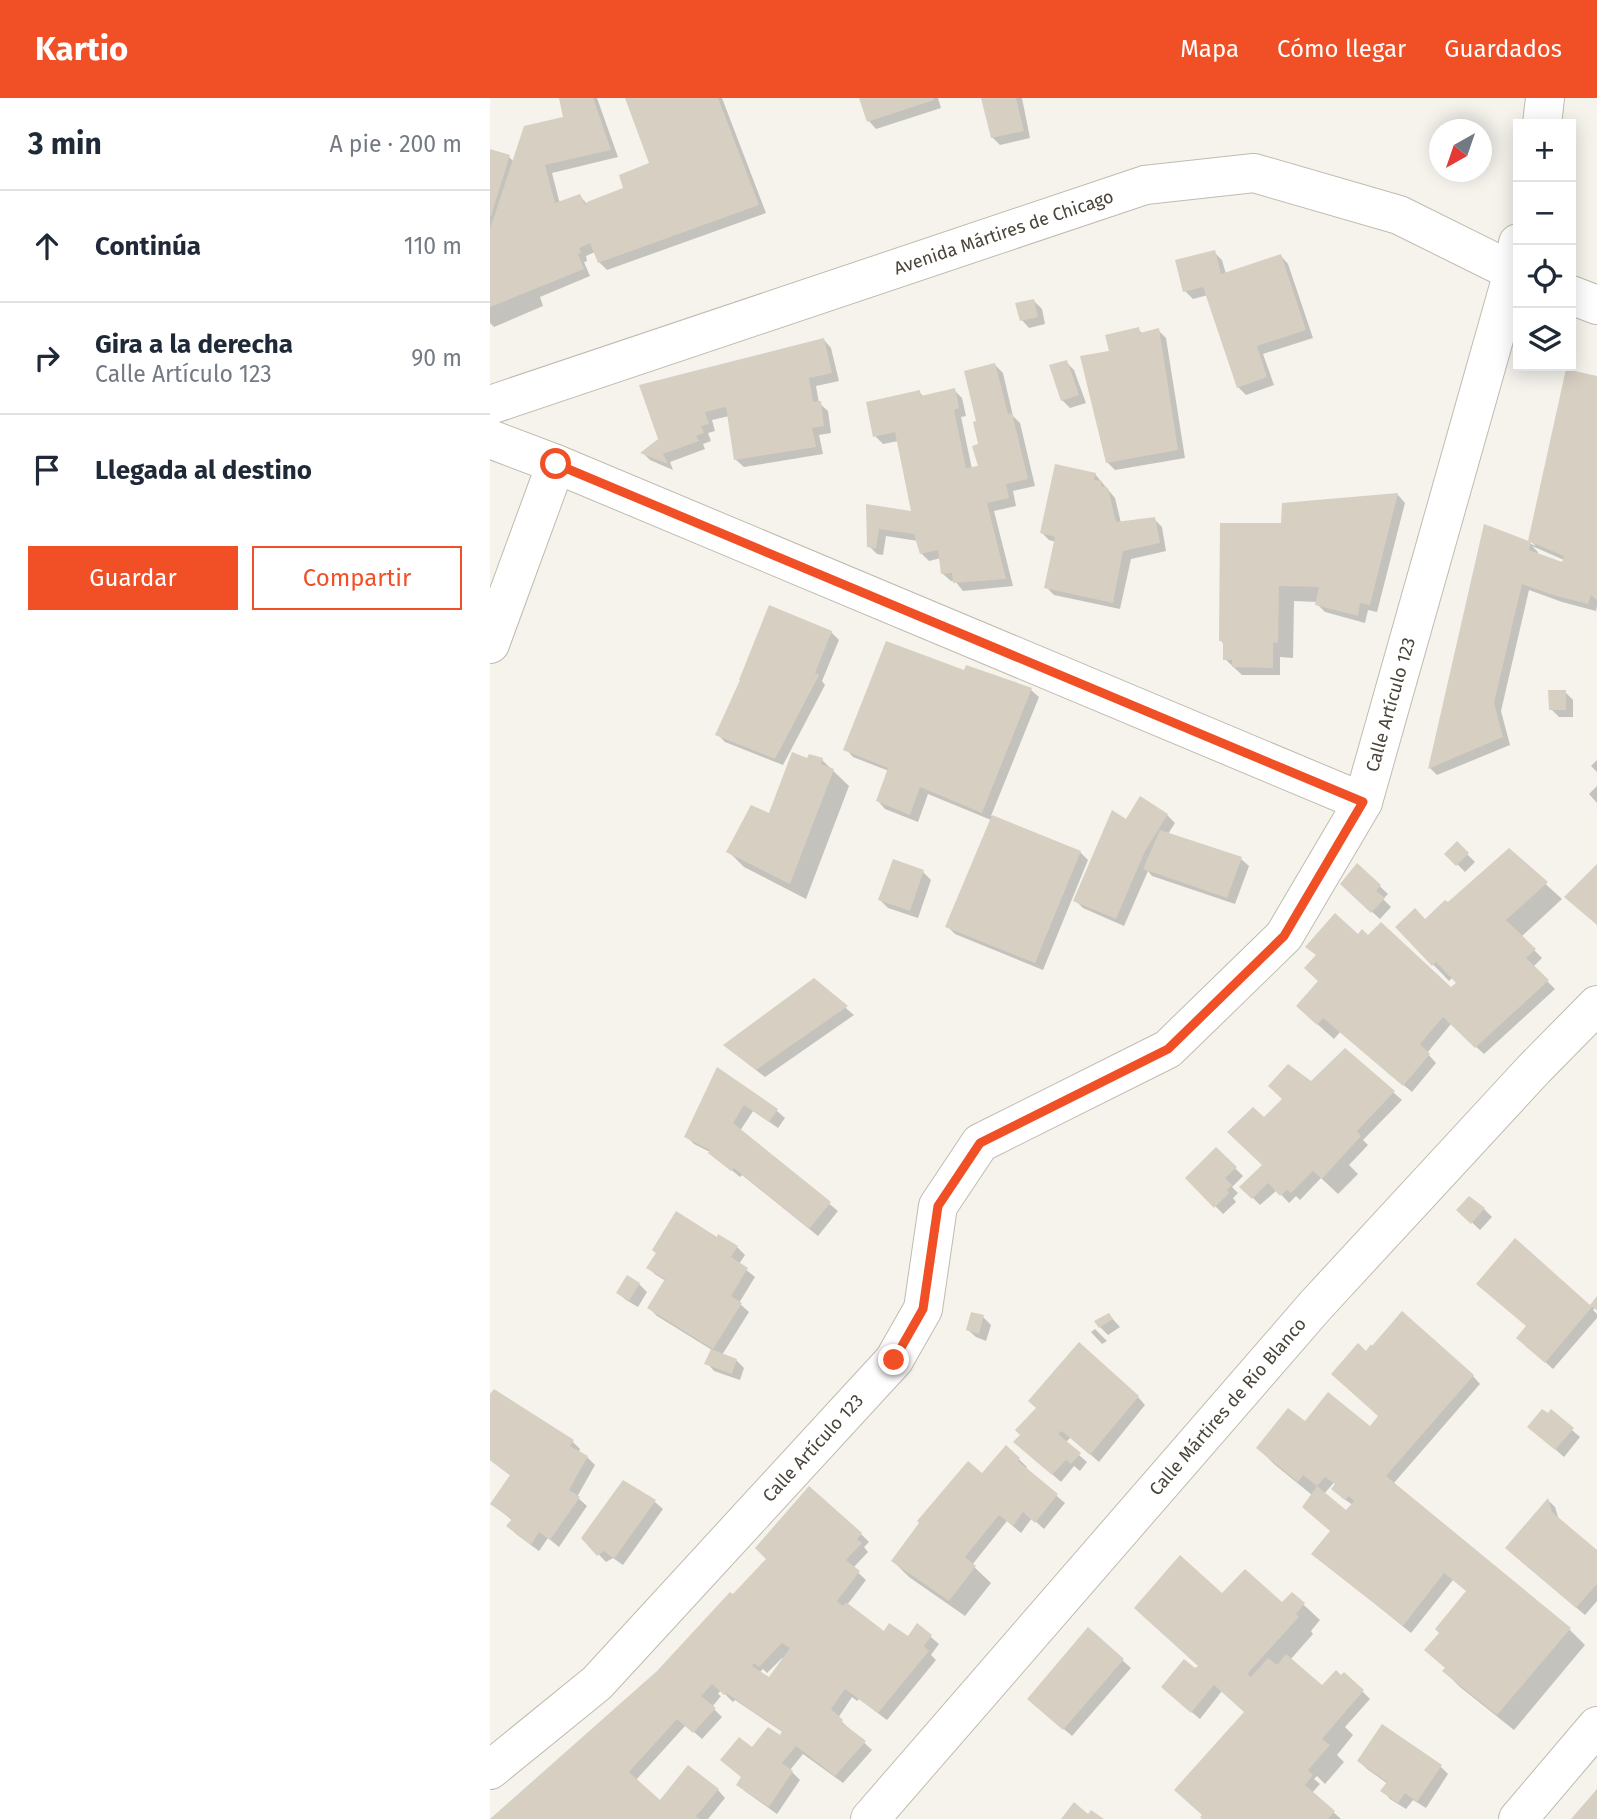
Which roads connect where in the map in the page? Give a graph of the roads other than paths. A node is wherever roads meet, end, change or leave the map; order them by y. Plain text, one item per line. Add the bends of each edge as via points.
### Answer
1 (1545, 98) edge
2 (1543, 119) edge
3 (1513, 262) edge
4 (1513, 274) edge
5 (1576, 297) edge
6 (1597, 305) edge
7 (490, 405) edge
8 (490, 439) edge
9 (556, 464) junction
10 (490, 643) edge
11 (1363, 802) junction
12 (1597, 1005) edge
13 (1597, 1726) edge
14 (490, 1770) edge
15 (870, 1819) edge
16 (1518, 1819) edge

1 - 2 street
3 - 7 street, Avenida Mártires de Chicago via 1399,215 1254,173 1145,185
4 - 11 street, Calle Artículo 123
5 - 6 street
8 - 9 street
9 - 10 street
9 - 11 street
11 - 14 street, Calle Artículo 123 via 1284,936 1168,1049 980,1143 938,1206 923,1309 894,1360 597,1683
12 - 15 street, Calle Mártires de Río Blanco via 1316,1305
13 - 16 street

